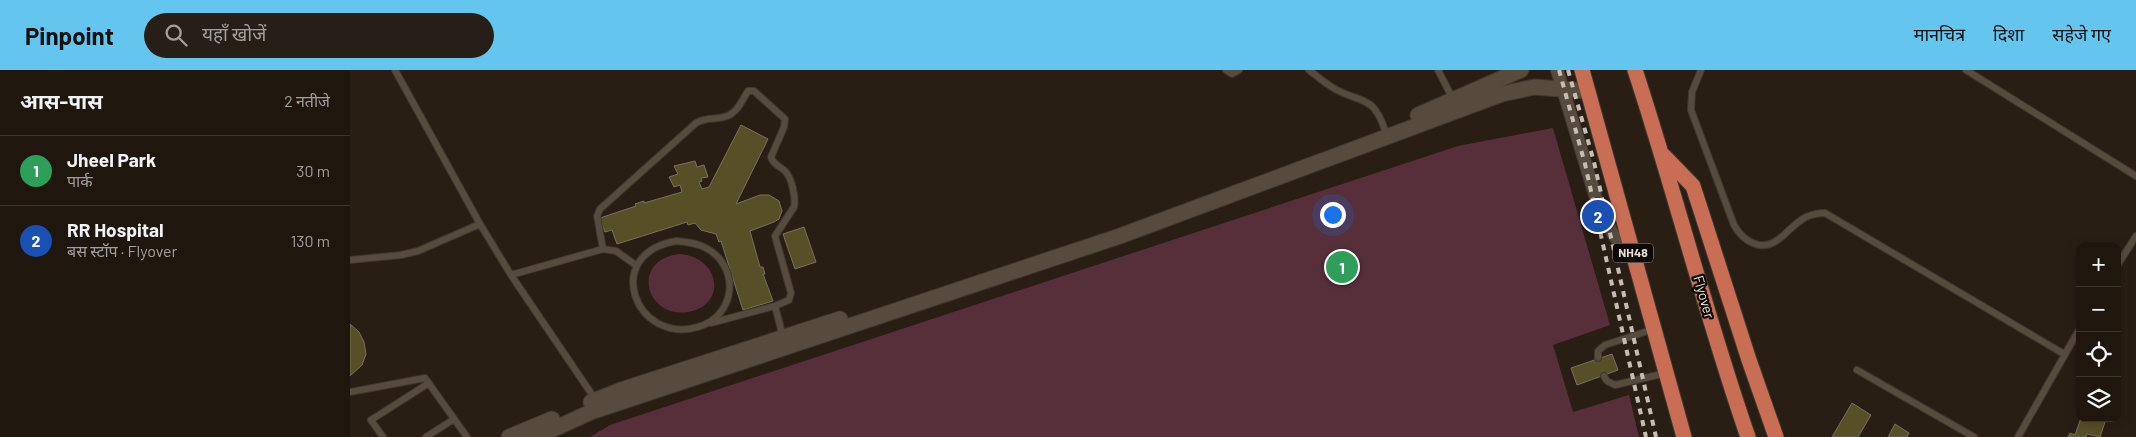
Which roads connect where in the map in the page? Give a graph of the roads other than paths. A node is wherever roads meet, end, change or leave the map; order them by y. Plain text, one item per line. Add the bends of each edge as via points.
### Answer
1 (394, 70) edge
2 (1226, 70) edge
3 (1239, 70) edge
4 (1309, 70) edge
5 (1438, 70) edge
6 (1557, 70) edge
7 (1582, 70) edge
8 (1635, 70) edge
9 (1702, 70) edge
10 (1966, 70) edge
11 (1517, 72) edge
12 (1562, 88) junction
13 (1520, 89) junction
14 (1587, 91) junction
15 (1453, 99) junction
16 (1385, 130) junction
17 (1663, 155) junction
18 (2136, 176) edge
19 (480, 224) junction
20 (2136, 236) edge
21 (603, 249) junction
22 (350, 260) edge
23 (2121, 260) edge
24 (1635, 262) junction
25 (636, 266) junction
26 (511, 275) junction
27 (775, 306) junction
28 (697, 327) junction
29 (1654, 329) junction
30 (2078, 332) edge
31 (784, 337) junction
32 (2064, 354) junction
33 (1598, 358) dead end
34 (1857, 370) dead end
35 (1666, 373) junction
36 (1604, 376) dead end
37 (429, 383) junction
38 (350, 392) edge
39 (596, 400) junction
40 (454, 419) junction
41 (383, 437) edge
42 (426, 437) edge
43 (468, 437) edge
44 (509, 437) edge
45 (536, 437) edge
46 (1684, 437) edge
47 (1748, 437) edge
48 (1776, 437) edge
49 (1974, 437) edge
50 (2018, 437) edge

1 - 19 lane
2 - 3 lane via 1232,74
4 - 16 lane via 1334,89 1372,105
5 - 15 lane
6 - 12 street
7 - 14 highway, NH48
8 - 17 highway, Flyover
9 - 32 lane via 1692,92 1691,110 1734,225 1745,240 1760,244 1777,241 1805,217 1826,213
10 - 18 lane
11 - 13 main road
11 - 15 main road
12 - 13 main road
12 - 14 main road
12 - 24 street via 1598,205 1613,234
13 - 45 main road via 1120,236 590,412
14 - 24 highway, NH48
15 - 16 main road
16 - 31 main road via 1112,231
17 - 47 highway, Flyover via 1725,370
17 - 48 highway via 1693,186
19 - 22 lane via 418,251
19 - 26 lane
20 - 23 lane
21 - 25 lane via 616,251
21 - 26 lane
21 - 27 lane via 597,216 600,209 696,123 707,118 728,116 748,91 754,91 785,119 771,157 786,172 795,201 775,236 790,293 789,300
24 - 29 highway, NH48
25 - 28 lane via 633,293 648,316 666,326
25 - 28 lane via 649,252 676,241 702,246 722,260 731,287 726,304 714,318
26 - 39 lane
27 - 28 lane
27 - 31 lane
29 - 33 lane via 1605,345 1598,352
29 - 35 highway, NH48
30 - 32 lane
31 - 39 main road
32 - 50 lane
34 - 49 lane
35 - 36 lane via 1615,385
35 - 46 highway, NH48
37 - 38 lane via 425,378
37 - 40 lane
37 - 41 lane via 371,420
39 - 44 main road
40 - 42 lane
40 - 43 lane

